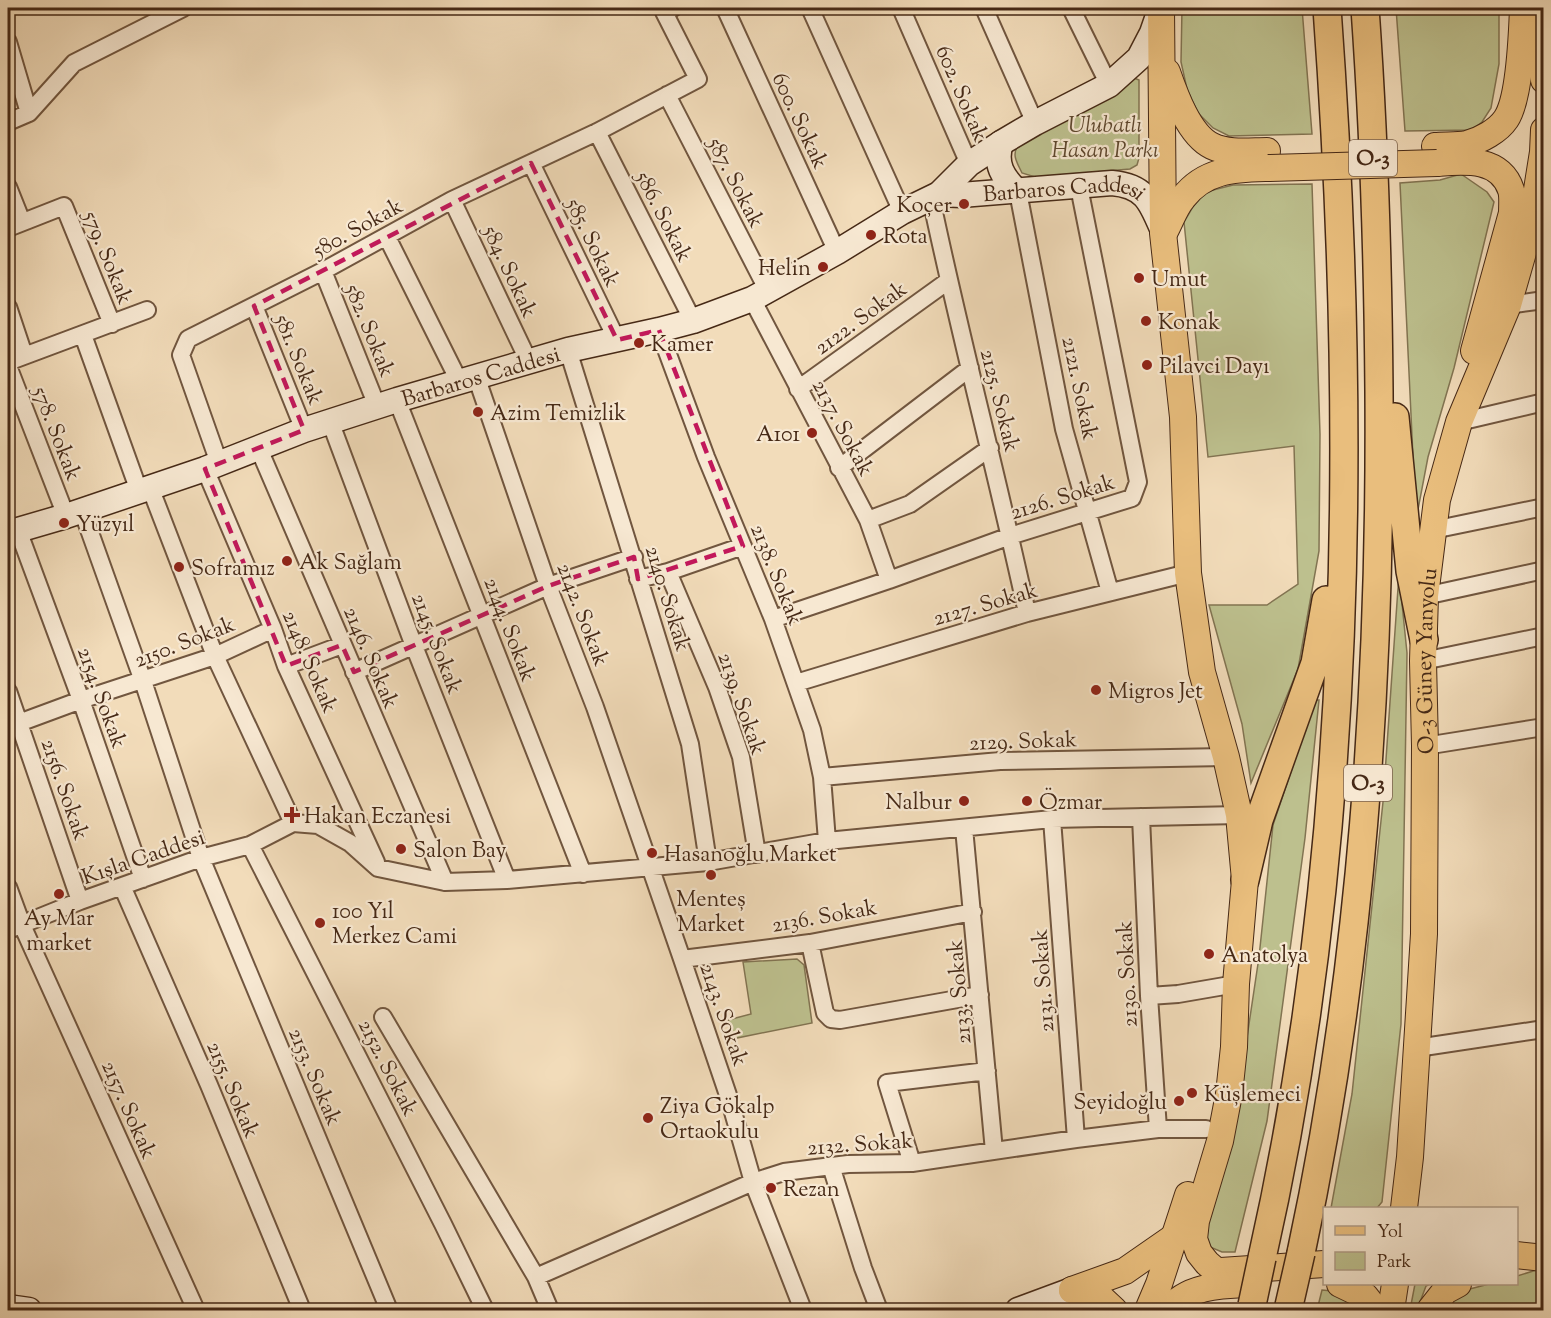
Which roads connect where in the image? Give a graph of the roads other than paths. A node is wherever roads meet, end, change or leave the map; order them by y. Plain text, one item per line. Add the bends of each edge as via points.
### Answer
1 (183, 8) edge
2 (724, 8) edge
3 (810, 8) edge
4 (902, 8) edge
5 (984, 8) edge
6 (1071, 8) edge
7 (1146, 8) edge
8 (1161, 8) edge
9 (1327, 8) edge
10 (1365, 8) edge
11 (669, 10) edge
12 (1533, 15) edge
13 (8, 42) edge
14 (1156, 42) junction
15 (1544, 80) edge
16 (1108, 85) junction
17 (667, 96) junction
18 (29, 113) junction
19 (8, 122) edge
20 (1035, 123) junction
21 (1544, 130) edge
22 (597, 132) junction
23 (1001, 143) junction
24 (1436, 154) junction
25 (1268, 160) junction
26 (531, 163) junction
27 (969, 164) junction
28 (8, 186) edge
29 (1079, 187) junction
30 (1018, 192) junction
31 (935, 196) junction
32 (452, 200) junction
33 (902, 212) junction
34 (15, 225) edge
35 (1163, 233) junction
36 (387, 237) junction
37 (837, 252) junction
38 (322, 272) junction
39 (948, 281) junction
40 (760, 294) junction
41 (1544, 300) edge
42 (1508, 305) junction
43 (254, 306) junction
44 (8, 307) edge
45 (1378, 309) junction
46 (147, 310) dead end
47 (693, 321) junction
48 (112, 324) junction
49 (659, 330) junction
50 (83, 334) junction
51 (616, 340) junction
52 (568, 350) junction
53 (24, 355) junction
54 (529, 362) junction
55 (8, 364) edge
56 (970, 368) junction
57 (468, 379) junction
58 (798, 389) junction
59 (1544, 402) edge
60 (387, 403) junction
61 (330, 421) junction
62 (1459, 422) junction
63 (304, 430) junction
64 (990, 448) junction
65 (259, 449) junction
66 (212, 466) junction
67 (839, 468) junction
68 (144, 489) junction
69 (1544, 507) edge
70 (1088, 512) junction
71 (74, 513) junction
72 (868, 520) junction
73 (1343, 520) junction
74 (1433, 530) junction
75 (13, 531) edge
76 (1010, 536) junction
77 (743, 546) junction
78 (634, 557) junction
79 (1544, 570) edge
80 (668, 572) junction
81 (1188, 573) junction
82 (638, 579) junction
83 (889, 580) junction
84 (548, 586) junction
85 (1110, 592) junction
86 (1425, 596) junction
87 (1027, 613) junction
88 (481, 616) junction
89 (773, 619) junction
90 (273, 629) junction
91 (1544, 636) edge
92 (342, 645) junction
93 (414, 646) junction
94 (1423, 650) junction
95 (215, 656) junction
96 (286, 666) junction
97 (354, 672) junction
98 (143, 681) junction
99 (796, 683) junction
100 (8, 691) edge
101 (81, 700) junction
102 (13, 725) edge
103 (1544, 727) edge
104 (1425, 746) junction
105 (1226, 757) junction
106 (822, 777) junction
107 (1239, 815) junction
108 (1141, 817) junction
109 (1052, 819) junction
110 (293, 823) junction
111 (964, 828) junction
112 (827, 841) junction
113 (250, 845) junction
114 (757, 854) junction
115 (201, 858) junction
116 (708, 862) junction
117 (378, 868) junction
118 (650, 868) junction
119 (583, 874) junction
120 (143, 879) junction
121 (507, 880) junction
122 (1245, 880) junction
123 (444, 882) junction
124 (122, 886) junction
125 (8, 887) edge
126 (80, 901) junction
127 (973, 912) junction
128 (15, 928) edge
129 (810, 942) junction
130 (682, 959) junction
131 (1236, 984) junction
132 (980, 995) junction
133 (1149, 996) junction
134 (384, 1017) dead end
135 (1544, 1029) edge
136 (1417, 1048) junction
137 (987, 1071) junction
138 (1158, 1129) junction
139 (1206, 1129) junction
140 (1077, 1139) junction
141 (994, 1151) junction
142 (1410, 1157) junction
143 (912, 1163) junction
144 (831, 1166) junction
145 (753, 1182) junction
146 (1398, 1207) edge
147 (1404, 1207) edge
148 (1416, 1207) edge
149 (1174, 1238) junction
150 (1313, 1258) edge
151 (536, 1276) junction
152 (1323, 1282) edge
153 (1342, 1285) edge
154 (1395, 1285) edge
155 (1456, 1285) edge
156 (1072, 1290) junction
157 (8, 1307) edge
158 (1251, 1308) edge
159 (28, 1311) edge
160 (196, 1311) edge
161 (302, 1311) edge
162 (389, 1311) edge
163 (485, 1311) edge
164 (550, 1311) edge
165 (803, 1311) edge
166 (879, 1311) edge
167 (1018, 1311) edge
168 (1114, 1311) edge
169 (1148, 1311) edge
170 (1169, 1311) edge
171 (1288, 1311) edge
172 (1376, 1311) edge
173 (1391, 1311) edge
174 (1430, 1311) edge

1 - 18 street via 74,63
2 - 37 street, 600. Sokak
3 - 33 street
4 - 27 street, 602. Sokak
5 - 20 street
6 - 16 street
7 - 14 street
8 - 14 main road
9 - 73 highway, O-3 via 1339,200
10 - 45 highway, O-3
11 - 17 street, 580. Sokak via 698,79
12 - 15 main road
12 - 24 main road via 1507,118 1488,135
13 - 18 street
14 - 16 main road, Barbaros Caddesi
14 - 25 main road via 1184,115 1199,135 1212,146
14 - 35 main road
16 - 20 main road, Barbaros Caddesi
17 - 22 street, 580. Sokak
17 - 40 street, 587. Sokak
18 - 19 street
20 - 23 main road, Barbaros Caddesi
21 - 42 main road, O-3 Güney Yanyolu via 1532,221
22 - 26 street, 580. Sokak
22 - 47 street, 586. Sokak
23 - 27 main road, Barbaros Caddesi
23 - 30 main road via 1000,170
24 - 25 main road, bridge
24 - 62 main road via 1484,163 1503,176 1511,190 1512,213 1463,392
25 - 35 main road via 1212,175 1194,187 1182,198
26 - 32 street, 580. Sokak
26 - 51 street, 585. Sokak
27 - 31 main road, Barbaros Caddesi
28 - 34 street
29 - 30 main road, Barbaros Caddesi
29 - 35 main road, Barbaros Caddesi via 1112,183 1137,189 1149,201
29 - 70 street, 2126. Sokak via 1138,482 1132,498
30 - 31 main road, Barbaros Caddesi
30 - 70 street, 2121. Sokak via 1064,429
31 - 33 main road, Barbaros Caddesi
31 - 39 street, 2125. Sokak
32 - 36 street, 580. Sokak
32 - 54 street, 584. Sokak
33 - 37 main road, Barbaros Caddesi
34 - 48 street, 579. Sokak via 64,206
35 - 81 main road via 1183,417
36 - 38 street, 580. Sokak
36 - 57 street, 2142. Sokak
37 - 40 main road, Barbaros Caddesi
38 - 43 street, 580. Sokak
38 - 60 street, 582. Sokak
39 - 56 street, 2125. Sokak
39 - 58 street, 2122. Sokak
40 - 47 main road, Barbaros Caddesi
40 - 58 street, 2137. Sokak
41 - 42 street
42 - 62 main road, O-3 Güney Yanyolu
43 - 63 street, 581. Sokak
43 - 66 street, 580. Sokak via 188,339 181,356
44 - 53 street
45 - 94 highway
45 - 150 highway, O-3 via 1378,556 1371,735 1346,991 1312,1203
46 - 48 street
47 - 49 main road, Barbaros Caddesi
48 - 50 street
49 - 51 main road, Barbaros Caddesi
49 - 77 street, 2138. Sokak
50 - 53 street
50 - 68 street
51 - 52 main road, Barbaros Caddesi
52 - 54 main road, Barbaros Caddesi
52 - 78 street, 2140. Sokak
53 - 55 street
54 - 57 main road, Barbaros Caddesi
55 - 71 street, 578. Sokak
56 - 64 street, 2125. Sokak
56 - 67 street
57 - 60 main road, Barbaros Caddesi
57 - 84 street, 2142. Sokak
58 - 67 street, 2137. Sokak
59 - 62 street
60 - 61 main road, Barbaros Caddesi
60 - 88 street, 2144. Sokak
61 - 63 main road, Barbaros Caddesi
61 - 93 street, 2145. Sokak
62 - 74 main road, O-3 Güney Yanyolu via 1437,500
63 - 65 main road, Barbaros Caddesi
64 - 72 street via 910,504
64 - 76 street, 2125. Sokak
65 - 66 main road, Barbaros Caddesi
65 - 92 street, 2146. Sokak
66 - 68 main road, Barbaros Caddesi
66 - 90 street, 2148. Sokak
67 - 72 street, 2137. Sokak
68 - 71 main road, Barbaros Caddesi
68 - 95 street
69 - 74 street
70 - 76 street, 2126. Sokak
70 - 85 street, 2121. Sokak
71 - 75 main road, Barbaros Caddesi
71 - 98 street, 578. Sokak
72 - 83 street, 2137. Sokak
73 - 122 highway via 1315,663 1259,820
73 - 158 highway, O-3, bridge via 1335,736 1308,1003 1287,1140
74 - 86 main road, O-3 Güney Yanyolu
75 - 101 street, 2154. Sokak
76 - 83 street, 2126. Sokak
76 - 87 street, 2125. Sokak
77 - 80 street
77 - 89 street, 2138. Sokak
78 - 82 street, 2140. Sokak
78 - 84 street
79 - 86 street
80 - 82 street
80 - 114 street, 2139. Sokak via 717,687 741,757
81 - 85 street, 2127. Sokak
81 - 105 main road via 1202,672
82 - 116 street, 2140. Sokak via 690,744
83 - 89 street, 2126. Sokak
84 - 88 street
84 - 118 street, 2142. Sokak via 595,707
85 - 87 street, 2127. Sokak
86 - 94 main road, O-3 Güney Yanyolu
87 - 99 street, 2127. Sokak
88 - 93 street
88 - 119 street, 2144. Sokak
89 - 99 street, 2138. Sokak
90 - 95 street, 2150. Sokak
90 - 96 street, 2148. Sokak
91 - 94 street
92 - 96 street
92 - 97 street, 2146. Sokak
93 - 97 street
93 - 121 street, 2145. Sokak
94 - 104 main road, O-3 Güney Yanyolu
95 - 98 street, 2150. Sokak
95 - 110 street
96 - 117 street, 2148. Sokak
97 - 123 street, 2146. Sokak
98 - 101 street, 2150. Sokak
98 - 115 street, 2153. Sokak
99 - 106 street, 2138. Sokak
100 - 102 street, 2156. Sokak
101 - 102 street, 2150. Sokak
101 - 120 street, 2154. Sokak
102 - 126 street, 2156. Sokak
103 - 104 street
104 - 136 main road, O-3 Güney Yanyolu via 1424,934
105 - 106 street, 2129. Sokak via 1000,761
105 - 107 main road
106 - 112 street, 2138. Sokak
107 - 108 street
107 - 122 main road
108 - 109 street
108 - 133 street, 2130. Sokak
109 - 111 street
109 - 140 street, 2131. Sokak
110 - 113 street, Kışla Caddesi
110 - 117 street via 318,825 350,843
111 - 112 street
111 - 127 street, 2133. Sokak
112 - 114 street
113 - 115 street, Kışla Caddesi
113 - 163 street, 2152. Sokak
114 - 116 street
115 - 120 street, Kışla Caddesi
115 - 162 street, 2153. Sokak
116 - 118 street
117 - 123 street
118 - 119 street
118 - 130 street, 2143. Sokak
119 - 121 street
120 - 124 street, Kışla Caddesi
121 - 123 street
122 - 131 main road
124 - 126 street, Kışla Caddesi
124 - 161 street, 2155. Sokak
125 - 128 street, 2157. Sokak
126 - 128 street, Kışla Caddesi
127 - 129 street, 2136. Sokak
127 - 132 street, 2133. Sokak
128 - 160 street, 2157. Sokak
129 - 130 street, 2136. Sokak
129 - 132 street via 825,1013 831,1019
130 - 145 street, 2143. Sokak
131 - 133 street
131 - 139 main road
131 - 150 main road via 1229,1094 1194,1239 1207,1263 1221,1271
132 - 137 street, 2133. Sokak
133 - 138 street, 2130. Sokak
134 - 151 street
135 - 136 street
136 - 142 main road, O-3 Güney Yanyolu
137 - 141 street, 2133. Sokak
137 - 143 street via 887,1083
138 - 139 street, 2132. Sokak
138 - 140 street, 2132. Sokak
139 - 149 main road
140 - 141 street, 2132. Sokak
141 - 143 street, 2132. Sokak
142 - 146 main road
142 - 147 main road, O-3 Güney Yanyolu
142 - 148 main road
143 - 144 street, 2132. Sokak
144 - 145 street, 2132. Sokak via 784,1172
144 - 166 street
145 - 151 street, 2132. Sokak
145 - 165 street, 2143. Sokak
149 - 156 main road via 1125,1271
149 - 169 main road
150 - 171 highway, O-3, bridge
151 - 164 street
152 - 170 main road via 1202,1289 1176,1300
153 - 172 main road via 1365,1296
154 - 173 main road
155 - 174 main road via 1445,1290
156 - 167 main road
156 - 168 main road via 1100,1296
157 - 159 main road

